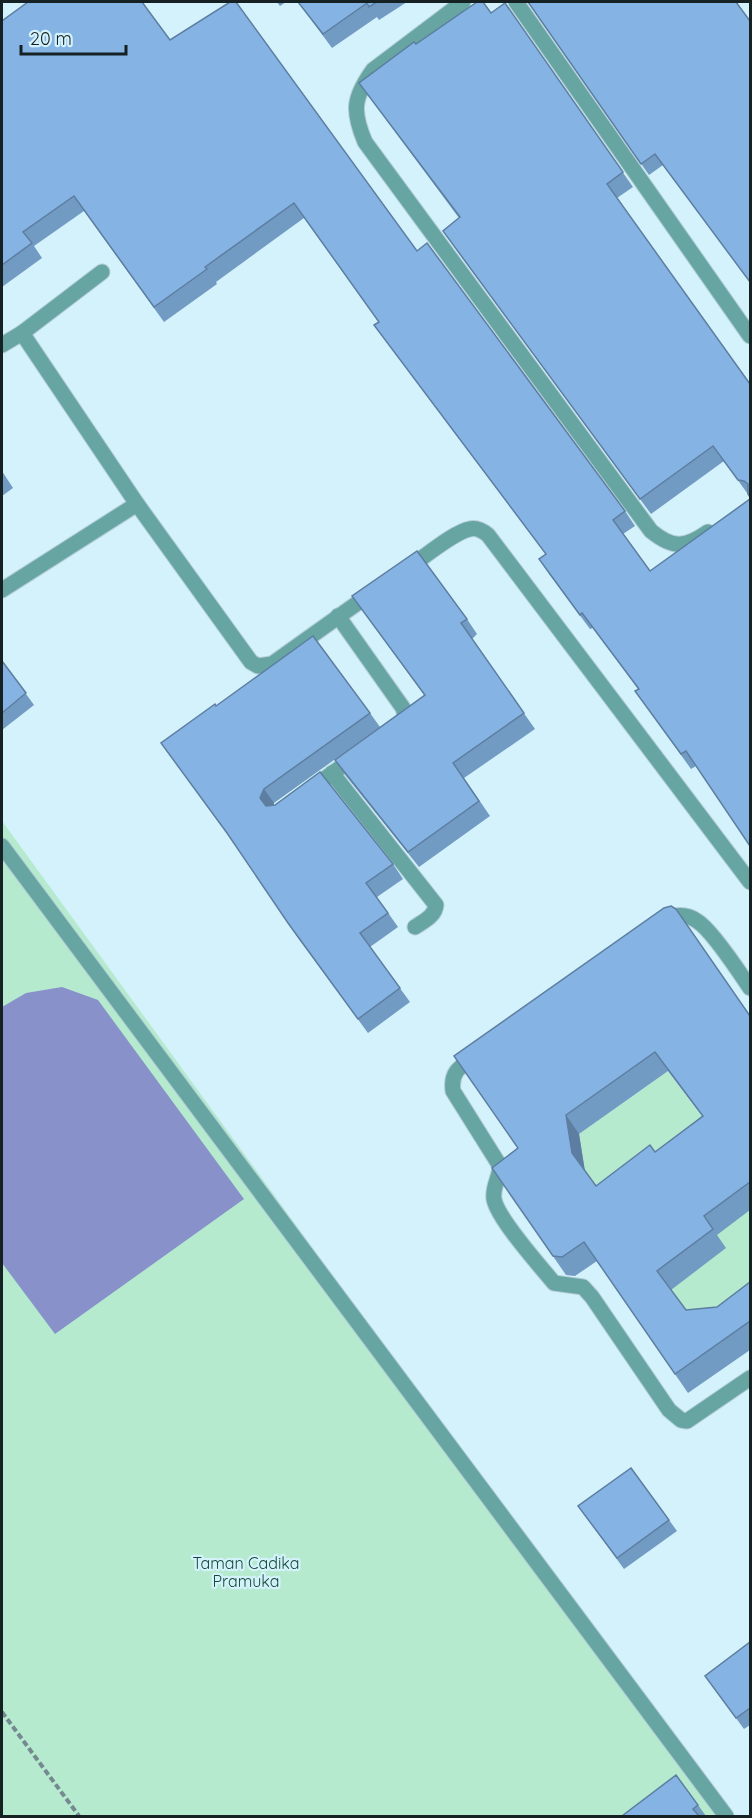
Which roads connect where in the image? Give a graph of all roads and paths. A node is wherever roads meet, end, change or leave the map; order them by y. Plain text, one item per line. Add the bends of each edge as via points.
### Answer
1 (463, 2) edge
2 (516, 2) edge
3 (102, 272) dead end
4 (22, 333) junction
5 (750, 336) edge
6 (2, 345) edge
7 (137, 504) junction
8 (723, 523) edge
9 (2, 590) edge
10 (338, 616) junction
11 (386, 735) edge
12 (368, 748) edge
13 (332, 773) junction
14 (298, 798) edge
15 (2, 846) edge
16 (750, 882) edge
17 (415, 927) dead end
18 (647, 933) edge
19 (750, 988) edge
20 (486, 1049) edge
21 (750, 1378) edge
22 (2, 1712) edge
23 (79, 1816) edge
24 (726, 1816) edge

1 - 8 street via 373,70 358,94 356,105 356,121 364,142 651,531 673,545 684,544
2 - 5 street
3 - 4 street
4 - 6 street
4 - 7 street
7 - 9 street
7 - 10 street via 245,655 258,666 272,664
10 - 11 street via 403,708 403,723
10 - 16 street via 465,531 472,528 488,535
12 - 13 street
13 - 14 street
13 - 17 street via 436,905 432,915
15 - 24 street
18 - 19 street via 678,915 700,922
20 - 21 street via 458,1070 451,1080 453,1091 500,1166 495,1205 532,1257 554,1283 583,1287 669,1410 681,1420 687,1421
22 - 23 path

